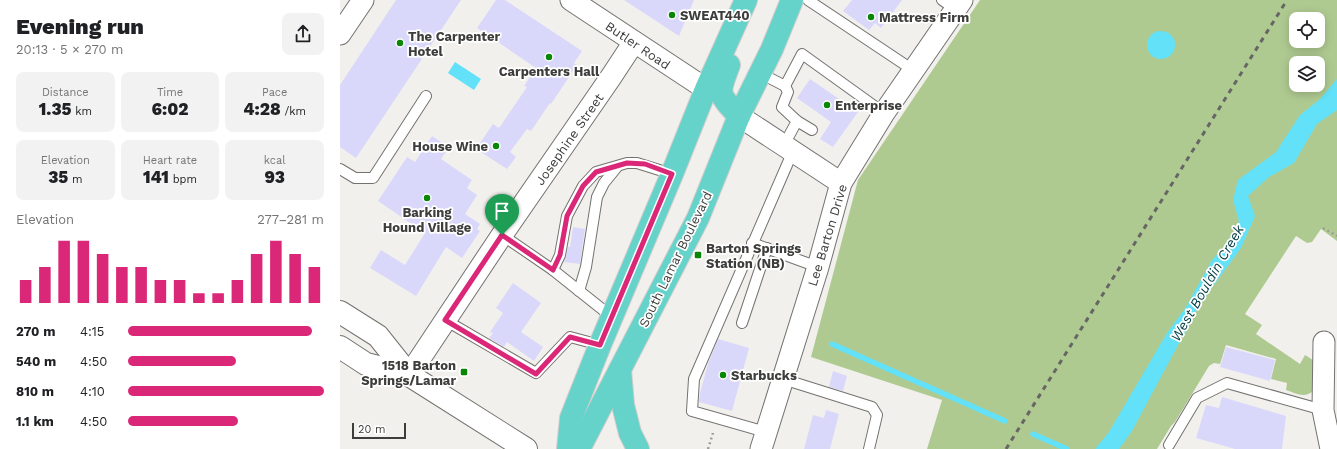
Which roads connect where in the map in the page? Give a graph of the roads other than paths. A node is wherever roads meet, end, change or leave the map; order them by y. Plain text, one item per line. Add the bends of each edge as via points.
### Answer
1 (363, 0) edge
2 (571, 0) edge
3 (746, 0) edge
4 (792, 0) edge
5 (808, 0) edge
6 (953, 3) edge
7 (340, 34) edge
8 (730, 36) junction
9 (634, 42) junction
10 (913, 70) junction
11 (760, 73) junction
12 (785, 86) junction
13 (706, 89) junction
14 (426, 96) dead end
15 (884, 113) junction
16 (739, 116) junction
17 (797, 121) junction
18 (812, 130) dead end
19 (788, 148) junction
20 (617, 167) junction
21 (340, 168) edge
22 (672, 174) junction
23 (841, 183) junction
24 (502, 235) junction
25 (752, 243) junction
26 (767, 248) junction
27 (818, 267) junction
28 (553, 270) junction
29 (579, 291) junction
30 (340, 312) edge
31 (612, 316) junction
32 (445, 320) junction
33 (742, 322) dead end
34 (1324, 342) dead end
35 (600, 345) junction
36 (340, 347) edge
37 (620, 370) junction
38 (409, 375) junction
39 (783, 379) junction
40 (1323, 410) junction
41 (763, 440) edge
42 (1169, 445) dead end
43 (526, 449) edge
44 (568, 449) edge
45 (579, 449) edge
46 (638, 449) edge
47 (869, 449) edge
48 (1331, 449) edge

1 - 7 street
2 - 9 street, Butler Road
3 - 8 main road
4 - 11 main road, South Lamar Boulevard
5 - 10 lane
6 - 10 street, Lee Barton Drive
8 - 13 main road
8 - 16 main road via 732,57 720,93 723,100
9 - 13 street, Butler Road
9 - 24 street, Josephine Street
10 - 15 street, Lee Barton Drive
11 - 12 lane
11 - 16 main road, South Lamar Boulevard
12 - 15 lane via 802,54
12 - 17 lane via 788,92 782,107
13 - 22 main road
14 - 21 lane via 373,178 355,178
15 - 23 street, Lee Barton Drive
16 - 19 street
16 - 37 main road, South Lamar Boulevard via 698,218
17 - 18 lane
17 - 19 lane
19 - 23 street
19 - 25 lane
20 - 22 lane via 637,163
20 - 28 lane via 596,172 583,186 567,216 560,255
20 - 29 lane via 597,197 586,267
22 - 31 main road
23 - 27 street, Lee Barton Drive
24 - 28 lane
24 - 32 street, Josephine Street
25 - 26 lane
25 - 41 lane via 694,378 692,411
26 - 27 lane
26 - 33 lane
27 - 39 street, Lee Barton Drive
28 - 29 lane
29 - 31 lane
30 - 38 main road via 378,336
31 - 35 main road
32 - 35 lane via 536,374 570,337
32 - 38 street, Josephine Street
34 - 40 street
35 - 44 main road via 571,418
36 - 38 main road via 366,364
37 - 45 main road, South Lamar Boulevard
37 - 46 main road via 623,405 630,434
38 - 43 main road
39 - 41 street, Lee Barton Drive
39 - 47 lane via 872,407 878,415
40 - 42 lane via 1227,383 1196,398
40 - 48 street

